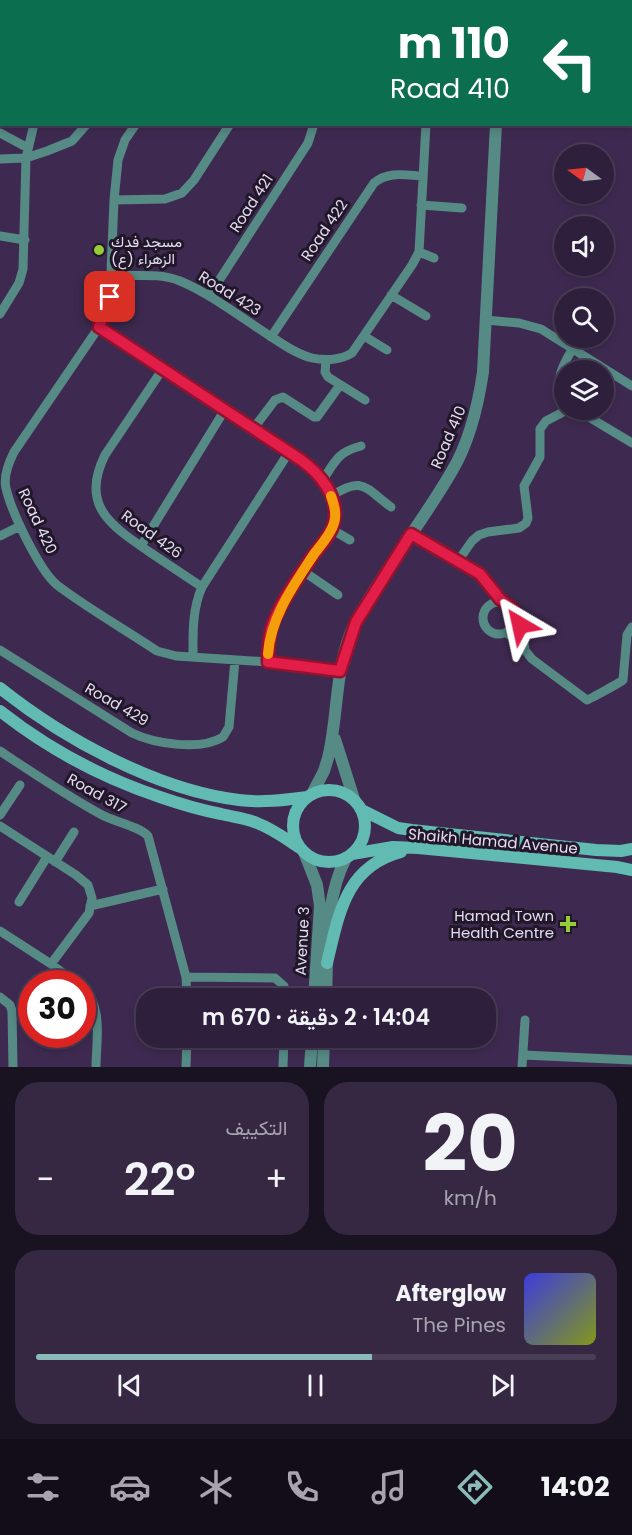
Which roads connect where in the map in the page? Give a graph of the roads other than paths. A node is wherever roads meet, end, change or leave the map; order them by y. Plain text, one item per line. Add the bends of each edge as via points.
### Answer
1 (34, 126) edge
2 (85, 126) edge
3 (135, 126) edge
4 (229, 126) edge
5 (313, 126) edge
6 (426, 126) edge
7 (496, 126) edge
8 (0, 133) edge
9 (27, 153) junction
10 (0, 159) edge
11 (422, 176) junction
12 (114, 201) junction
13 (421, 205) junction
14 (462, 208) dead end
15 (0, 236) edge
16 (25, 240) junction
17 (418, 252) junction
18 (434, 258) dead end
19 (112, 275) junction
20 (391, 295) junction
21 (209, 296) junction
22 (0, 314) edge
23 (426, 316) dead end
24 (486, 320) junction
25 (99, 327) junction
26 (364, 336) junction
27 (271, 337) junction
28 (554, 338) edge
29 (573, 348) joint
30 (387, 350) dead end
31 (326, 360) junction
32 (566, 360) edge
33 (162, 370) junction
34 (340, 384) junction
35 (632, 386) edge
36 (365, 400) dead end
37 (225, 411) junction
38 (554, 417) edge
39 (594, 420) edge
40 (253, 429) junction
41 (632, 443) edge
42 (361, 446) dead end
43 (289, 452) junction
44 (322, 480) junction
45 (331, 496) junction
46 (391, 507) dead end
47 (20, 526) junction
48 (331, 529) junction
49 (411, 534) junction
50 (0, 536) edge
51 (350, 540) dead end
52 (141, 546) junction
53 (458, 561) junction
54 (303, 571) junction
55 (202, 587) junction
56 (490, 587) junction
57 (338, 595) dead end
58 (504, 603) junction
59 (489, 605) junction
60 (515, 615) junction
61 (632, 627) edge
62 (506, 633) junction
63 (0, 650) edge
64 (525, 652) junction
65 (192, 657) junction
66 (235, 660) junction
67 (268, 662) junction
68 (340, 671) junction
69 (0, 688) edge
70 (0, 711) edge
71 (333, 732) junction
72 (0, 751) edge
73 (20, 785) dead end
74 (309, 795) junction
75 (354, 799) junction
76 (362, 810) junction
77 (0, 814) edge
78 (0, 826) edge
79 (74, 832) dead end
80 (418, 849) junction
81 (632, 849) edge
82 (302, 850) junction
83 (349, 856) junction
84 (51, 860) junction
85 (632, 870) edge
86 (163, 889) junction
87 (19, 902) dead end
88 (90, 906) junction
89 (0, 931) edge
90 (316, 954) junction
91 (327, 963) junction
92 (51, 964) junction
93 (59, 970) edge
94 (186, 977) junction
95 (186, 988) edge
96 (284, 988) edge
97 (309, 988) edge
98 (314, 988) edge
99 (326, 988) edge
100 (0, 997) edge
101 (96, 1010) edge
102 (525, 1020) dead end
103 (187, 1048) edge
104 (284, 1048) edge
105 (311, 1048) edge
106 (324, 1048) edge
107 (523, 1055) junction
108 (632, 1060) edge
109 (13, 1067) edge
110 (96, 1067) edge
111 (186, 1067) edge
112 (283, 1067) edge
113 (310, 1067) edge
114 (323, 1067) edge
115 (522, 1067) edge

1 - 9 street
2 - 9 street via 72,141
3 - 12 street, Road 420 via 121,150
4 - 12 street via 182,193 165,199
5 - 21 street, Road 421 via 308,143
6 - 11 street
7 - 24 street, Road 410
8 - 9 street
9 - 10 street
9 - 16 street
11 - 13 street
11 - 27 street, Road 422 via 393,174 374,183
12 - 19 street, Road 420
13 - 14 street
13 - 17 street
15 - 16 street
16 - 22 street via 21,276
17 - 18 street
17 - 20 street
19 - 21 street, Road 423 via 167,277
19 - 25 street, Road 420 via 110,297
20 - 23 street
20 - 26 street
21 - 27 street, Road 423
24 - 28 street via 535,327
24 - 49 street, Road 410 via 482,380 472,425 453,470
25 - 33 street
25 - 47 street, Road 420 via 9,461 6,488
26 - 30 street
26 - 31 street via 352,353
27 - 31 street, Road 423 via 302,354
29 - 32 street
29 - 35 street
31 - 34 street via 326,375
33 - 37 street
33 - 52 street, Road 426 via 105,455 96,482 98,501 106,518
34 - 36 street
34 - 40 street via 317,417 279,398
37 - 40 street
37 - 52 street
38 - 53 street via 540,429 540,457 524,486 526,523 519,528 479,535
39 - 41 street
40 - 43 street
42 - 44 street via 339,456
43 - 44 street via 313,468
43 - 55 street
44 - 45 street
45 - 46 street via 355,484
45 - 48 street via 335,517
47 - 50 street
47 - 65 street, Road 420 via 58,585 158,651
48 - 51 street
48 - 54 street
49 - 53 street
49 - 68 street, Road 410 via 356,622
52 - 55 street, Road 426
53 - 56 street via 480,574
54 - 57 street
54 - 67 street via 275,620
55 - 65 street via 194,615
56 - 58 street
56 - 59 street
58 - 59 street
58 - 60 street
59 - 62 street via 483,617 486,628 496,634
60 - 62 street via 514,624
60 - 64 street via 524,635
61 - 64 street via 627,634 623,680 589,700
62 - 64 street
63 - 66 street, Road 429 via 132,733 175,744 204,744 223,737 229,727
65 - 66 street, Road 420
66 - 67 street, Road 420
67 - 68 street, Road 420
68 - 71 street, Road 410
69 - 74 main road via 38,717 90,748 167,782 239,800 262,802
70 - 82 main road via 23,729 109,776 159,797 255,822
71 - 74 street, Road 410 via 324,771
71 - 75 street, Road 410
72 - 86 street, Road 317 via 90,808 145,833
73 - 77 street
74 - 75 main road via 320,790 338,790
74 - 82 main road via 293,821 295,840
75 - 76 main road
76 - 81 main road, Shaikh Hamad Avenue via 398,828 596,850
76 - 83 main road via 363,839
78 - 84 street
79 - 84 street
80 - 83 main road, Shaikh Hamad Avenue via 393,847
80 - 85 main road, Shaikh Hamad Avenue
80 - 91 main road via 387,856 352,885 338,918
82 - 83 main road via 319,861
82 - 90 street, Avenue 3 via 319,892
83 - 91 street, Avenue 3 via 335,880
84 - 87 street
84 - 88 street via 88,885
86 - 88 street
86 - 94 street, Road 317
88 - 92 street via 89,913
89 - 92 street
90 - 97 street
90 - 98 street, Avenue 3
91 - 99 street, Avenue 3
92 - 93 street
94 - 95 street, Road 317
94 - 96 street via 275,978
100 - 109 street via 12,1011
101 - 110 street
102 - 107 street
103 - 111 street
104 - 112 street
105 - 113 street
106 - 114 street
107 - 108 street
107 - 115 street

